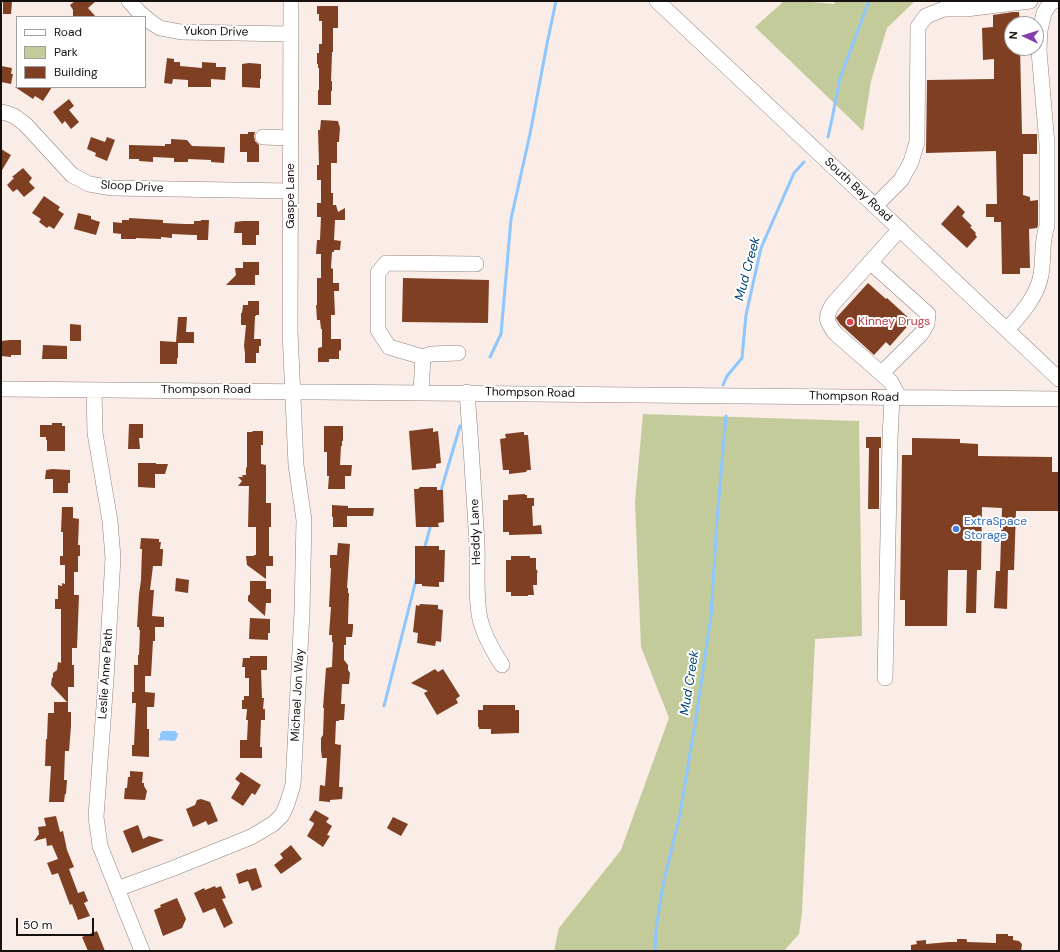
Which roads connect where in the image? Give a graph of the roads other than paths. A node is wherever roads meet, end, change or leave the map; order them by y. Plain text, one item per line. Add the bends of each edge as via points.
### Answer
1 (129, 1) edge
2 (291, 1) edge
3 (657, 1) edge
4 (1030, 1) edge
5 (1054, 1) edge
6 (144, 16) edge
7 (146, 18) edge
8 (291, 34) junction
9 (1, 112) edge
10 (263, 137) dead end
11 (291, 138) junction
12 (291, 191) junction
13 (875, 206) junction
14 (900, 229) junction
15 (870, 262) junction
16 (476, 264) dead end
17 (1007, 330) junction
18 (458, 353) dead end
19 (423, 357) junction
20 (882, 374) junction
21 (1059, 379) edge
22 (1, 389) edge
23 (94, 390) junction
24 (293, 391) junction
25 (421, 392) junction
26 (467, 392) junction
27 (896, 397) junction
28 (1059, 399) edge
29 (502, 665) dead end
30 (885, 678) dead end
31 (117, 889) junction
32 (142, 951) edge

1 - 6 street, Yukon Drive
2 - 8 street, Gaspe Lane
3 - 13 street, South Bay Road
4 - 13 street via 966,9 944,9 926,16 918,27 917,142 911,162 901,180
5 - 17 street via 1048,4 1044,13 1039,51 1047,144 1047,226 1041,276 1027,308
7 - 8 street, Yukon Drive via 160,28 181,32
8 - 11 street, Gaspe Lane
9 - 12 street, Sloop Drive via 14,116 25,124 72,175 89,184 112,188
10 - 11 street
11 - 12 street, Gaspe Lane
12 - 24 street, Gaspe Lane via 290,331
13 - 14 street, South Bay Road
14 - 15 street
14 - 17 street, South Bay Road
15 - 20 street via 827,314 828,323 835,333
15 - 20 street via 928,314 927,324 921,334
16 - 19 street via 386,263 378,273 378,330 389,347
17 - 21 street, South Bay Road
18 - 19 street via 431,354
19 - 25 street
20 - 27 street via 891,382
22 - 23 street, Thompson Road
23 - 24 street, Thompson Road
23 - 31 street, Leslie Anne Path via 95,433 110,521 113,558 96,816 100,846
24 - 25 street, Thompson Road
24 - 31 street, Michael Jon Way via 296,465 304,520 293,784 287,804 282,815 273,824 251,837
25 - 26 street, Thompson Road
26 - 27 street, Thompson Road
26 - 29 street, Heddy Lane via 480,618 484,634
27 - 28 street, Thompson Road
27 - 30 street via 890,447
31 - 32 street, Leslie Anne Path

